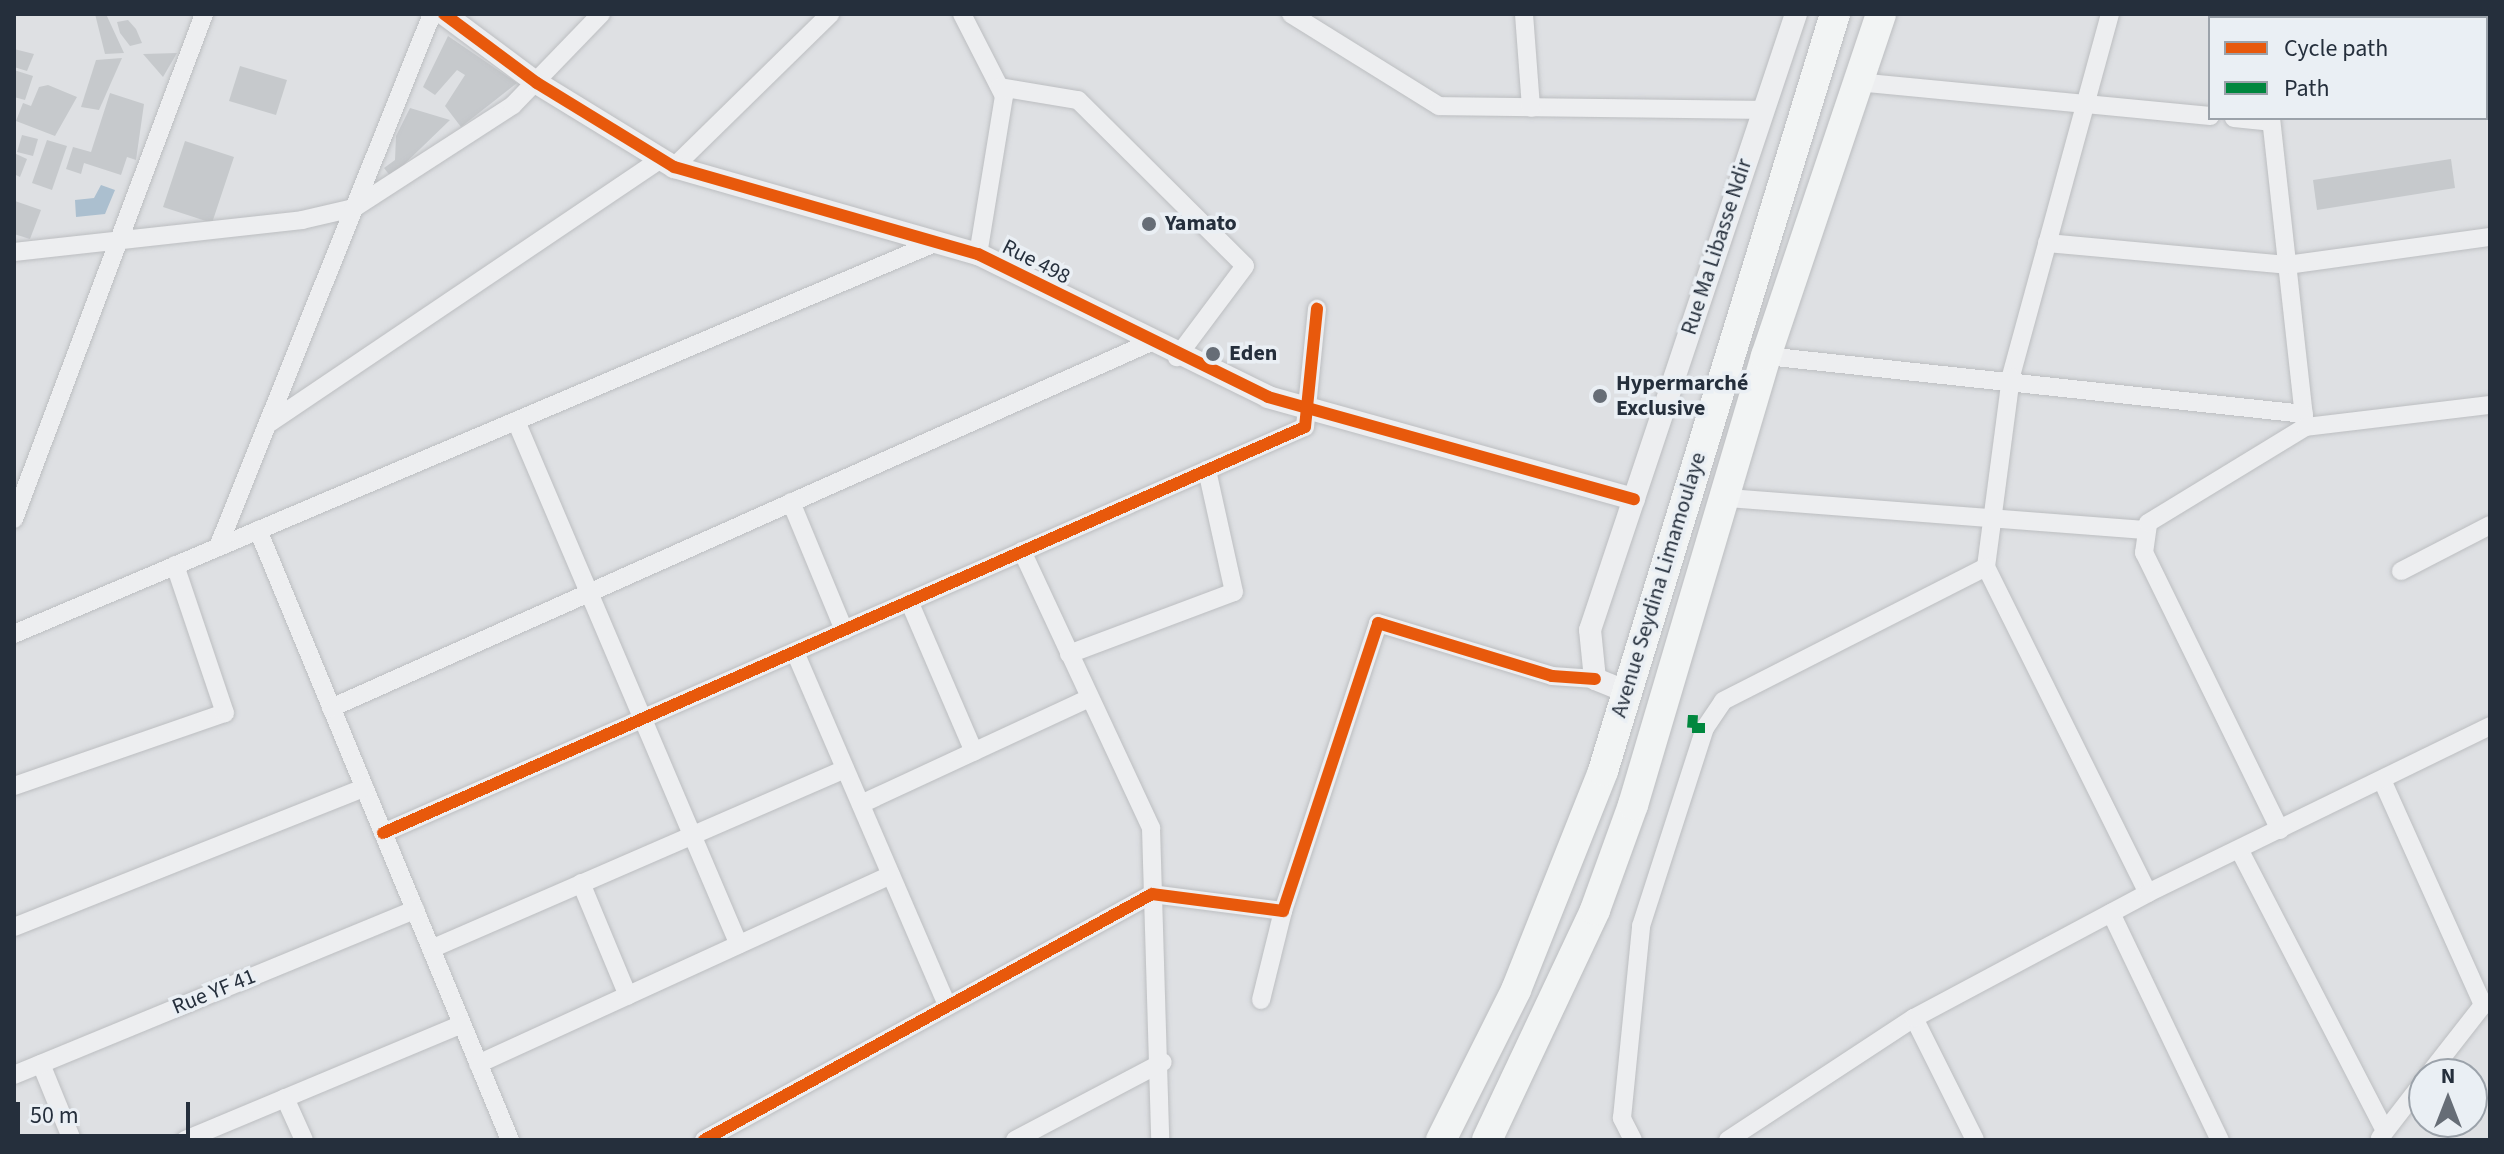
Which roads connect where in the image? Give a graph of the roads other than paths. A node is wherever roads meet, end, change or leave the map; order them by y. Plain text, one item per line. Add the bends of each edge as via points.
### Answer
1 (204, 14) edge
2 (432, 14) edge
3 (444, 14) edge
4 (601, 14) edge
5 (830, 14) edge
6 (962, 14) edge
7 (1291, 14) edge
8 (1524, 14) edge
9 (1796, 14) edge
10 (1835, 14) edge
11 (1881, 14) edge
12 (2110, 14) edge
13 (1857, 82) junction
14 (537, 83) junction
15 (1000, 87) junction
16 (2084, 104) junction
17 (1531, 108) junction
18 (1761, 110) junction
19 (2208, 116) edge
20 (2271, 120) edge
21 (666, 163) junction
22 (354, 208) junction
23 (2490, 237) edge
24 (119, 240) junction
25 (937, 242) junction
26 (2047, 243) junction
27 (14, 252) edge
28 (978, 254) junction
29 (2287, 265) junction
30 (1317, 309) dead end
31 (1149, 343) junction
32 (1766, 356) junction
33 (1177, 357) junction
34 (2011, 377) junction
35 (2490, 405) edge
36 (1306, 409) junction
37 (2304, 420) junction
38 (516, 421) junction
39 (268, 424) junction
40 (1207, 470) junction
41 (1728, 498) junction
42 (1634, 499) junction
43 (791, 502) junction
44 (1991, 518) junction
45 (14, 519) edge
46 (2490, 525) edge
47 (258, 530) junction
48 (2145, 530) junction
49 (218, 547) junction
50 (1022, 551) junction
51 (175, 565) junction
52 (1986, 567) junction
53 (2401, 571) dead end
54 (589, 592) junction
55 (909, 601) junction
56 (844, 630) junction
57 (14, 634) edge
58 (795, 652) junction
59 (1069, 654) junction
60 (1595, 679) junction
61 (1625, 691) junction
62 (1089, 698) junction
63 (331, 708) junction
64 (643, 718) junction
65 (2490, 726) edge
66 (974, 752) junction
67 (845, 769) junction
68 (2382, 780) junction
69 (14, 786) edge
70 (364, 788) junction
71 (861, 804) junction
72 (2280, 830) junction
73 (383, 833) junction
74 (692, 835) junction
75 (2240, 851) junction
76 (891, 875) junction
77 (581, 883) junction
78 (2148, 893) junction
79 (1152, 894) junction
80 (415, 910) junction
81 (1283, 911) junction
82 (2111, 913) junction
83 (14, 927) edge
84 (739, 945) junction
85 (431, 949) junction
86 (628, 996) junction
87 (1261, 1000) dead end
88 (946, 1002) junction
89 (1914, 1018) junction
90 (462, 1024) junction
91 (2442, 1058) edge
92 (1163, 1062) junction
93 (41, 1064) junction
94 (478, 1064) junction
95 (14, 1075) edge
96 (285, 1098) junction
97 (2408, 1102) edge
98 (2382, 1136) edge
99 (72, 1140) edge
100 (185, 1140) edge
101 (304, 1140) edge
102 (510, 1140) edge
103 (704, 1140) edge
104 (1015, 1140) edge
105 (1160, 1140) edge
106 (1441, 1140) edge
107 (1487, 1140) edge
108 (1633, 1140) edge
109 (1728, 1140) edge
110 (1975, 1140) edge
111 (2220, 1140) edge

1 - 24 street
2 - 22 street
3 - 14 street, Rue 498
4 - 14 street
5 - 21 street
6 - 15 street
7 - 17 street via 1428,102
8 - 17 street
9 - 18 street, Rue Ma Libasse Ndir
10 - 61 highway, Avenue Seydina Limamoulaye
11 - 13 highway, Avenue Seydina Limamoulaye
12 - 16 street
13 - 16 street
13 - 32 highway, Avenue Seydina Limamoulaye
14 - 21 street, Rue 498
14 - 22 street
15 - 28 street
15 - 33 street via 1078,100 1245,266
16 - 19 street
16 - 26 street
17 - 18 street
18 - 42 street, Rue Ma Libasse Ndir
20 - 29 street
21 - 25 street, Rue 498
21 - 39 street
22 - 24 street
22 - 39 street
23 - 29 street
24 - 27 street
24 - 45 street
25 - 28 street, Rue 498
25 - 38 street
26 - 29 street
26 - 34 street
28 - 31 street, Rue 498
29 - 37 street
30 - 36 street
31 - 33 street, Rue 498
31 - 43 street
32 - 34 street
32 - 41 highway, Avenue Seydina Limamoulaye
33 - 36 street, Rue 498
34 - 37 street
34 - 44 street
35 - 37 street
36 - 40 street via 1305,427
36 - 42 street, Rue 498
37 - 48 street
38 - 47 street
38 - 54 street
39 - 49 street
40 - 50 street
40 - 59 street via 1234,592
41 - 44 street
41 - 107 highway, Avenue Seydina Limamoulaye via 1595,910
42 - 60 street, Rue Ma Libasse Ndir via 1590,630
43 - 54 street
43 - 56 street
44 - 48 street
44 - 52 street
46 - 53 street
47 - 49 street
47 - 63 street
48 - 72 street via 2144,553
49 - 51 street
50 - 55 street
50 - 59 street
51 - 57 street
51 - 69 street via 225,713
52 - 78 street
52 - 108 street via 1723,701 1711,719 1641,926 1622,1118
54 - 63 street
54 - 64 street
55 - 56 street
55 - 66 street
56 - 58 street
58 - 64 street
58 - 67 street
59 - 62 street
60 - 61 street
60 - 81 street via 1552,676 1378,623
61 - 106 highway, Avenue Seydina Limamoulaye via 1561,889
62 - 66 street
62 - 79 street via 1151,828
63 - 70 street
64 - 73 street
64 - 74 street
65 - 68 street
66 - 71 street
67 - 71 street
67 - 74 street
68 - 72 street
68 - 91 street via 2483,1005
70 - 73 street
70 - 83 street
71 - 76 street
72 - 75 street
73 - 80 street
74 - 77 street
74 - 84 street
75 - 78 street
75 - 98 street
76 - 84 street
76 - 88 street
77 - 85 street
77 - 86 street
78 - 82 street
79 - 81 street
79 - 88 street
79 - 92 street
80 - 85 street
80 - 93 street, Rue YF 41
81 - 87 street
82 - 89 street
82 - 111 street
84 - 86 street
85 - 90 street
86 - 94 street
88 - 103 street
89 - 109 street
89 - 110 street
90 - 94 street
90 - 96 street
92 - 104 street
92 - 105 street
93 - 95 street, Rue YF 41
93 - 99 street
94 - 102 street
96 - 100 street
96 - 101 street
97 - 98 street

